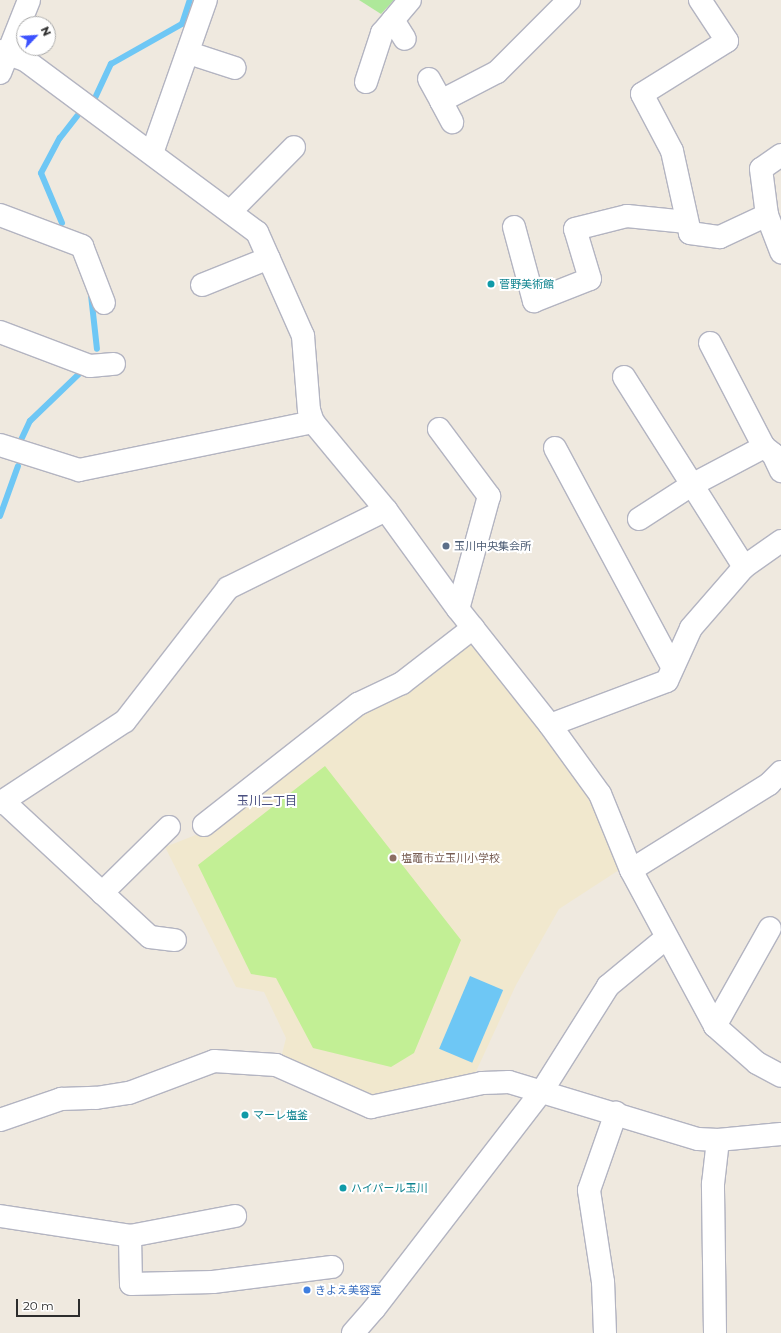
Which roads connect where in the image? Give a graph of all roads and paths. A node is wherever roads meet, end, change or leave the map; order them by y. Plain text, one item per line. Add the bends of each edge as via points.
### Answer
1 (29, 0) edge
2 (206, 0) edge
3 (410, 0) edge
4 (568, 0) edge
5 (700, 0) edge
6 (393, 20) junction
7 (405, 39) dead end
8 (189, 53) junction
9 (2, 59) edge
10 (235, 68) dead end
11 (429, 79) dead end
12 (366, 82) dead end
13 (441, 101) junction
14 (452, 122) dead end
15 (294, 147) dead end
16 (152, 153) junction
17 (781, 155) edge
18 (230, 212) junction
19 (0, 215) edge
20 (767, 216) junction
21 (687, 222) junction
22 (514, 227) dead end
23 (781, 252) edge
24 (269, 258) junction
25 (202, 285) dead end
26 (104, 303) dead end
27 (0, 332) edge
28 (710, 343) dead end
29 (114, 364) dead end
30 (624, 377) dead end
31 (313, 422) junction
32 (438, 429) dead end
33 (0, 445) edge
34 (764, 447) junction
35 (555, 448) dead end
36 (781, 471) edge
37 (690, 486) junction
38 (386, 510) junction
39 (639, 519) dead end
40 (781, 541) edge
41 (744, 567) junction
42 (458, 609) junction
43 (473, 628) junction
44 (672, 666) junction
45 (550, 725) junction
46 (777, 784) edge
47 (1, 802) edge
48 (204, 824) dead end
49 (169, 827) dead end
50 (631, 870) junction
51 (102, 893) junction
52 (770, 928) dead end
53 (666, 938) junction
54 (175, 940) dead end
55 (715, 1026) junction
56 (781, 1076) edge
57 (542, 1091) junction
58 (616, 1113) junction
59 (0, 1120) edge
60 (781, 1134) edge
61 (718, 1140) junction
62 (0, 1216) edge
63 (235, 1216) dead end
64 (130, 1236) junction
65 (332, 1267) dead end
66 (353, 1333) edge
67 (605, 1333) edge
68 (715, 1333) edge

1 - 9 street
2 - 8 street
3 - 6 street
4 - 13 street via 498,72
5 - 21 street via 727,41 642,94 672,151
6 - 7 street
6 - 12 street via 382,33
8 - 10 street
8 - 16 street
9 - 16 street via 25,60
11 - 13 street
13 - 14 street
15 - 18 street
16 - 18 street
17 - 20 street via 761,169
18 - 24 street via 257,232
19 - 26 street via 82,246
20 - 21 street via 720,238 690,233
20 - 23 street
21 - 22 street via 627,216 575,229 590,279 534,301
24 - 25 street
24 - 31 street via 303,336 309,410
27 - 29 street via 90,366
28 - 34 street
30 - 37 street
31 - 33 street via 79,470
31 - 38 street
32 - 42 street via 489,496
34 - 36 street via 773,454
34 - 37 street
35 - 44 street
37 - 39 street
37 - 41 street
38 - 42 street
38 - 47 street via 228,588 125,721
40 - 41 street
41 - 44 street via 691,628
42 - 43 street
43 - 45 street
43 - 48 street via 402,683 358,704
44 - 45 street via 667,681
45 - 50 street via 600,794
46 - 50 street
47 - 51 street
49 - 51 street
50 - 53 street
51 - 54 street via 150,937
52 - 55 street
53 - 55 street
53 - 57 street via 608,986
55 - 56 street via 757,1063
57 - 58 street
57 - 59 street via 509,1082 482,1083 371,1107 276,1065 214,1061 129,1093 96,1098 61,1099
57 - 66 street
58 - 61 street via 698,1139
58 - 67 street via 589,1190 602,1275
60 - 61 street
61 - 68 street via 713,1184
62 - 64 street
63 - 64 street
64 - 65 street via 130,1284 213,1282

